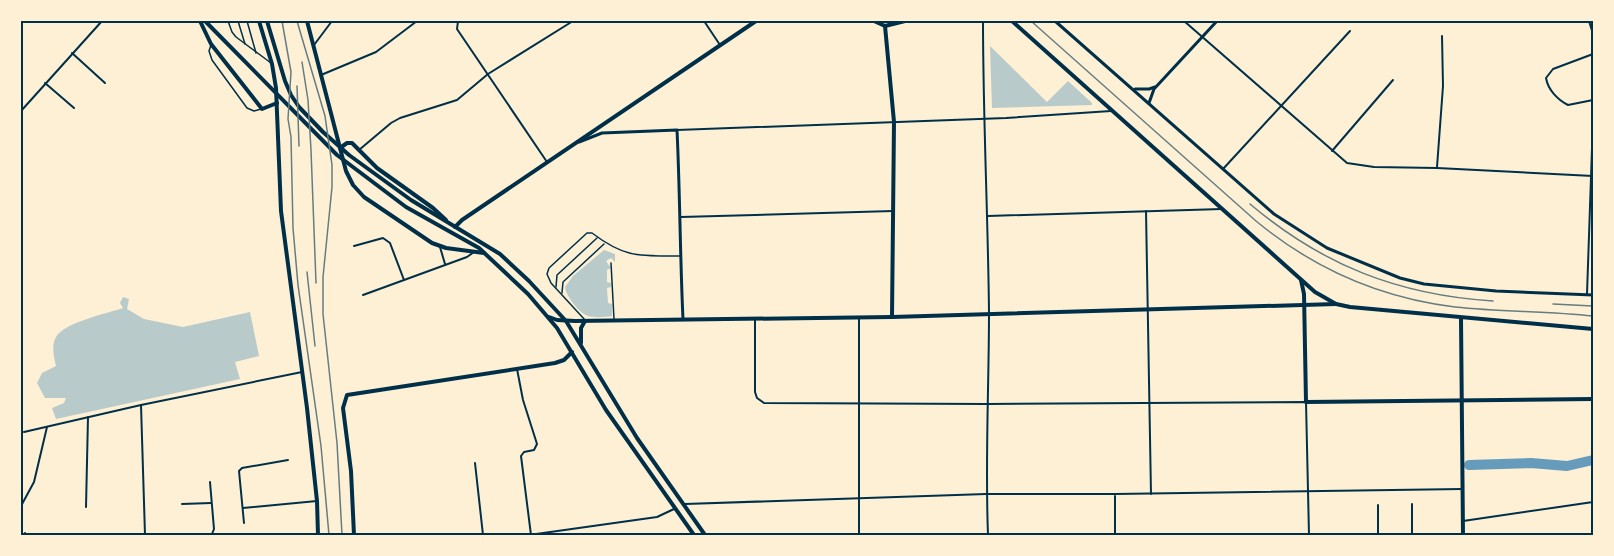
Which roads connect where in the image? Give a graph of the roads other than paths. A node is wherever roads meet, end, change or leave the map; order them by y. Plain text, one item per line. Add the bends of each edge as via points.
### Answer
1 (102, 21) edge
2 (200, 21) edge
3 (205, 21) edge
4 (228, 21) edge
5 (238, 21) edge
6 (247, 21) edge
7 (259, 21) edge
8 (267, 21) edge
9 (307, 21) edge
10 (332, 21) edge
11 (417, 21) edge
12 (458, 21) edge
13 (573, 21) edge
14 (704, 21) edge
15 (756, 21) edge
16 (874, 21) edge
17 (905, 21) edge
18 (983, 21) edge
19 (1012, 21) edge
20 (1055, 21) edge
21 (1184, 21) edge
22 (1217, 21) edge
23 (1589, 21) edge
24 (885, 26) junction
25 (1350, 31) dead end
26 (1593, 34) edge
27 (1442, 36) dead end
28 (1202, 37) junction
29 (211, 44) junction
30 (245, 45) junction
31 (313, 45) junction
32 (720, 45) junction
33 (72, 53) junction
34 (256, 54) junction
35 (1593, 54) edge
36 (272, 64) junction
37 (488, 74) junction
38 (321, 75) junction
39 (1393, 80) dead end
40 (45, 83) junction
41 (105, 83) dead end
42 (1157, 86) junction
43 (1133, 89) junction
44 (1593, 100) edge
45 (277, 102) junction
46 (1149, 103) junction
47 (1281, 106) junction
48 (74, 108) dead end
49 (262, 109) junction
50 (21, 111) edge
51 (1112, 111) junction
52 (984, 118) junction
53 (1593, 119) edge
54 (894, 122) junction
55 (677, 130) junction
56 (579, 142) junction
57 (340, 149) junction
58 (359, 150) junction
59 (1332, 151) junction
60 (548, 162) junction
61 (1437, 168) junction
62 (1223, 169) junction
63 (1592, 176) edge
64 (1222, 209) junction
65 (893, 211) junction
66 (1146, 211) junction
67 (988, 216) junction
68 (681, 217) junction
69 (448, 223) junction
70 (455, 227) junction
71 (598, 237) junction
72 (605, 243) junction
73 (354, 246) dead end
74 (440, 246) junction
75 (475, 251) junction
76 (485, 253) junction
77 (680, 256) junction
78 (611, 263) dead end
79 (446, 264) junction
80 (1301, 279) junction
81 (404, 280) junction
82 (556, 288) junction
83 (1587, 294) junction
84 (363, 295) dead end
85 (1593, 295) edge
86 (563, 296) junction
87 (1336, 304) junction
88 (1304, 305) junction
89 (1148, 309) junction
90 (989, 314) junction
91 (548, 317) junction
92 (859, 317) junction
93 (892, 317) junction
94 (1461, 318) junction
95 (614, 320) junction
96 (683, 320) junction
97 (754, 320) junction
98 (566, 321) junction
99 (585, 321) junction
100 (1593, 329) edge
101 (581, 344) junction
102 (572, 352) junction
103 (517, 369) junction
104 (302, 372) junction
105 (1593, 399) edge
106 (1462, 400) junction
107 (1306, 402) junction
108 (1149, 403) junction
109 (859, 404) junction
110 (987, 404) junction
111 (141, 405) junction
112 (88, 417) junction
113 (48, 426) junction
114 (24, 432) dead end
115 (288, 460) dead end
116 (475, 463) dead end
117 (210, 482) dead end
118 (1462, 489) junction
119 (1308, 491) junction
120 (986, 494) junction
121 (1151, 494) junction
122 (1115, 495) junction
123 (859, 498) junction
124 (317, 501) junction
125 (1593, 502) edge
126 (211, 503) junction
127 (182, 504) dead end
128 (682, 504) junction
129 (1412, 504) dead end
130 (1378, 505) dead end
131 (21, 507) edge
132 (86, 507) dead end
133 (243, 508) junction
134 (674, 508) junction
135 (1463, 521) junction
136 (244, 523) dead end
137 (145, 535) edge
138 (209, 535) edge
139 (318, 535) edge
140 (354, 535) edge
141 (483, 535) edge
142 (530, 535) edge
143 (694, 535) edge
144 (705, 535) edge
145 (859, 535) edge
146 (988, 535) edge
147 (1115, 535) edge
148 (1309, 535) edge
149 (1378, 535) edge
150 (1412, 535) edge
151 (1463, 535) edge

1 - 33 street
2 - 29 main road
3 - 76 main road via 337,156 406,207
4 - 30 lane via 232,32
5 - 30 lane
6 - 34 lane
7 - 36 main road
8 - 69 main road via 295,102 343,151
9 - 31 main road
10 - 31 street
11 - 38 street via 376,52
12 - 37 street via 459,32
13 - 37 street
14 - 32 street
15 - 32 main road
16 - 24 main road
17 - 24 main road
18 - 52 street
19 - 51 main road
20 - 43 street
21 - 28 street
22 - 28 street
23 - 26 street
24 - 54 main road
25 - 47 street
27 - 61 street
28 - 42 street
28 - 47 street
29 - 49 main road
29 - 49 lane via 212,60 247,108
30 - 34 lane
31 - 38 main road
32 - 56 main road
33 - 40 street
33 - 41 street
34 - 36 lane
35 - 44 street via 1553,69 1546,78 1555,94 1568,105
36 - 45 main road
37 - 58 street via 457,100 390,123
37 - 60 street
38 - 57 main road
39 - 59 street
40 - 48 street
40 - 50 street
42 - 43 street
42 - 46 street
43 - 46 street
45 - 49 main road
45 - 104 main road via 280,211
46 - 62 street
47 - 59 street
47 - 62 street
51 - 52 street
51 - 64 main road
52 - 54 street
52 - 67 street
53 - 63 street
54 - 55 street
54 - 65 main road
55 - 56 street via 602,133
55 - 68 street
56 - 60 main road
57 - 58 main road via 350,142
57 - 74 main road via 348,176 360,194
58 - 69 main road
59 - 61 street via 1355,165
60 - 70 main road
61 - 63 street
62 - 83 street via 1293,228 1327,248 1400,278 1496,291
63 - 83 street
64 - 66 street
64 - 80 main road
65 - 68 street
65 - 93 main road
66 - 67 street
66 - 89 street
67 - 90 street
68 - 77 street
69 - 70 main road
70 - 98 main road via 500,254
71 - 72 lane
71 - 82 lane via 557,275
71 - 82 lane via 587,233 549,268 548,277
72 - 77 lane via 628,254
72 - 86 lane via 563,282
73 - 81 street via 386,239
74 - 75 main road
74 - 79 street
75 - 76 main road
75 - 79 street
76 - 91 main road
77 - 96 street
78 - 95 lane
79 - 81 street
80 - 87 main road
80 - 88 main road
81 - 84 street
82 - 86 lane
83 - 85 street
86 - 99 lane
87 - 88 main road
87 - 94 main road
88 - 89 main road
88 - 107 main road
89 - 90 main road
89 - 108 street
90 - 93 main road
90 - 110 street
91 - 98 main road
91 - 102 main road
92 - 93 main road
92 - 97 main road
92 - 109 street
94 - 100 main road
94 - 106 main road
95 - 96 main road
95 - 99 main road
96 - 97 main road
97 - 109 street via 754,387 761,402
98 - 99 main road
98 - 101 main road
99 - 101 main road
101 - 128 main road
102 - 103 main road via 561,362
102 - 134 main road via 606,410
103 - 140 main road via 345,398
103 - 142 street via 522,400 537,444 536,449 521,456
104 - 111 street
104 - 124 main road
105 - 106 main road
106 - 107 main road
106 - 118 main road
107 - 108 street
107 - 119 street
108 - 110 street
108 - 121 street
109 - 110 street
109 - 123 street
110 - 120 street
111 - 112 street
111 - 137 street
112 - 113 street
112 - 132 street
113 - 114 street
113 - 131 street via 34,482
115 - 133 street via 239,471
116 - 141 street
117 - 126 street
118 - 119 street
118 - 135 main road
119 - 121 street
119 - 148 street
120 - 122 street
120 - 123 street
120 - 146 street
121 - 122 street
122 - 147 street
123 - 128 street
123 - 145 street
124 - 133 street
124 - 139 main road
125 - 135 street
126 - 127 street
126 - 138 street via 214,531
128 - 144 main road
129 - 150 street
130 - 149 street
133 - 136 street
134 - 142 street via 657,517
134 - 143 main road
135 - 151 main road

